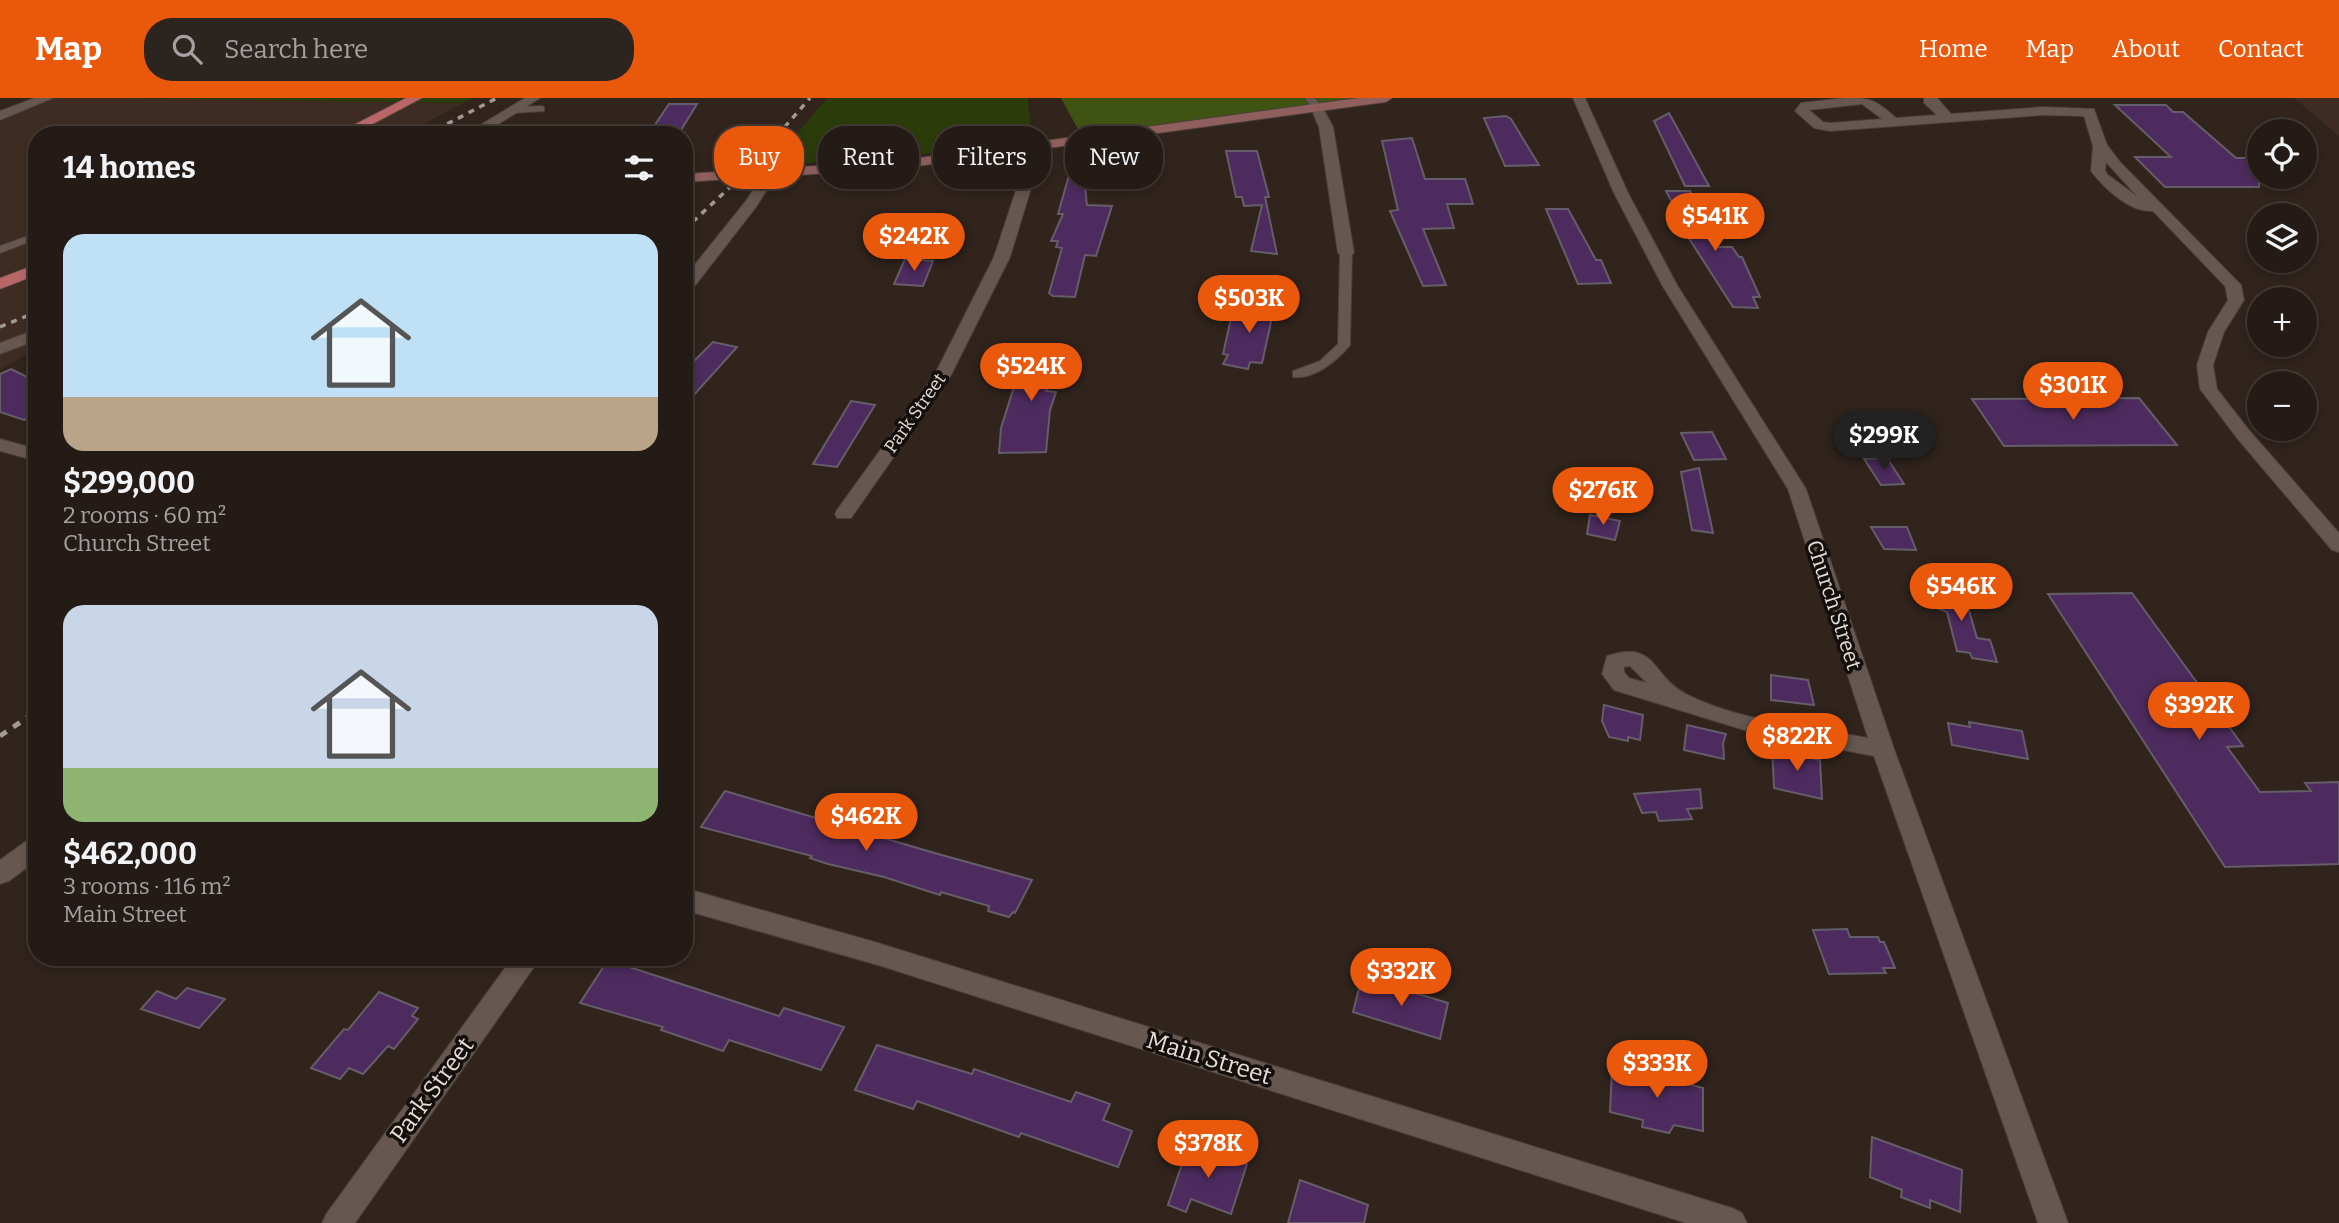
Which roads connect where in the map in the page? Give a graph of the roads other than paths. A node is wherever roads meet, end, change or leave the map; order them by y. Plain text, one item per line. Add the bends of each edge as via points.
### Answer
1 (47, 98) edge
2 (416, 98) edge
3 (1385, 98) edge
4 (1579, 98) edge
5 (1931, 98) edge
6 (2002, 98) edge
7 (2064, 98) edge
8 (1314, 103) edge
9 (2091, 105) edge
10 (535, 106) edge
11 (2017, 113) junction
12 (0, 116) edge
13 (1948, 118) junction
14 (548, 121) dead end
15 (1893, 122) junction
16 (359, 126) edge
17 (486, 126) edge
18 (1051, 145) edge
19 (933, 161) edge
20 (804, 172) edge
21 (714, 177) edge
22 (693, 178) edge
23 (762, 189) edge
24 (1024, 189) edge
25 (25, 240) dead end
26 (0, 250) edge
27 (1346, 253) joint
28 (28, 273) edge
29 (693, 276) edge
30 (0, 284) edge
31 (28, 338) edge
32 (0, 349) edge
33 (1297, 374) dead end
34 (0, 445) edge
35 (28, 453) edge
36 (844, 514) dead end
37 (2339, 545) edge
38 (1676, 700) dead end
39 (1883, 749) junction
40 (28, 853) edge
41 (0, 874) edge
42 (693, 902) edge
43 (522, 966) edge
44 (337, 1223) edge
45 (1732, 1223) edge
46 (2053, 1223) edge

1 - 12 street
2 - 16 main road
3 - 8 street
4 - 39 street, Church Street via 1664,275 1706,347 1777,450 1797,489
5 - 13 street
6 - 11 street
7 - 9 street via 2070,105
8 - 18 street
8 - 27 street via 1326,127
9 - 11 street
9 - 37 street via 2100,146 2233,285 2236,300 2216,332 2205,365 2209,389
10 - 14 lane
10 - 17 street via 513,110
11 - 13 street
13 - 15 street
15 - 15 street via 1830,127 1819,125 1802,111 1806,106 1863,100
19 - 20 street
21 - 22 street
23 - 29 street
24 - 36 street, Park Street via 1002,257 943,374
25 - 26 lane
27 - 33 lane via 1344,345 1324,364
28 - 30 main road
31 - 32 street
34 - 35 street
38 - 39 street via 1736,720
39 - 46 street, Church Street
40 - 41 street
42 - 45 street, Main Street via 878,954
43 - 44 street, Park Street

